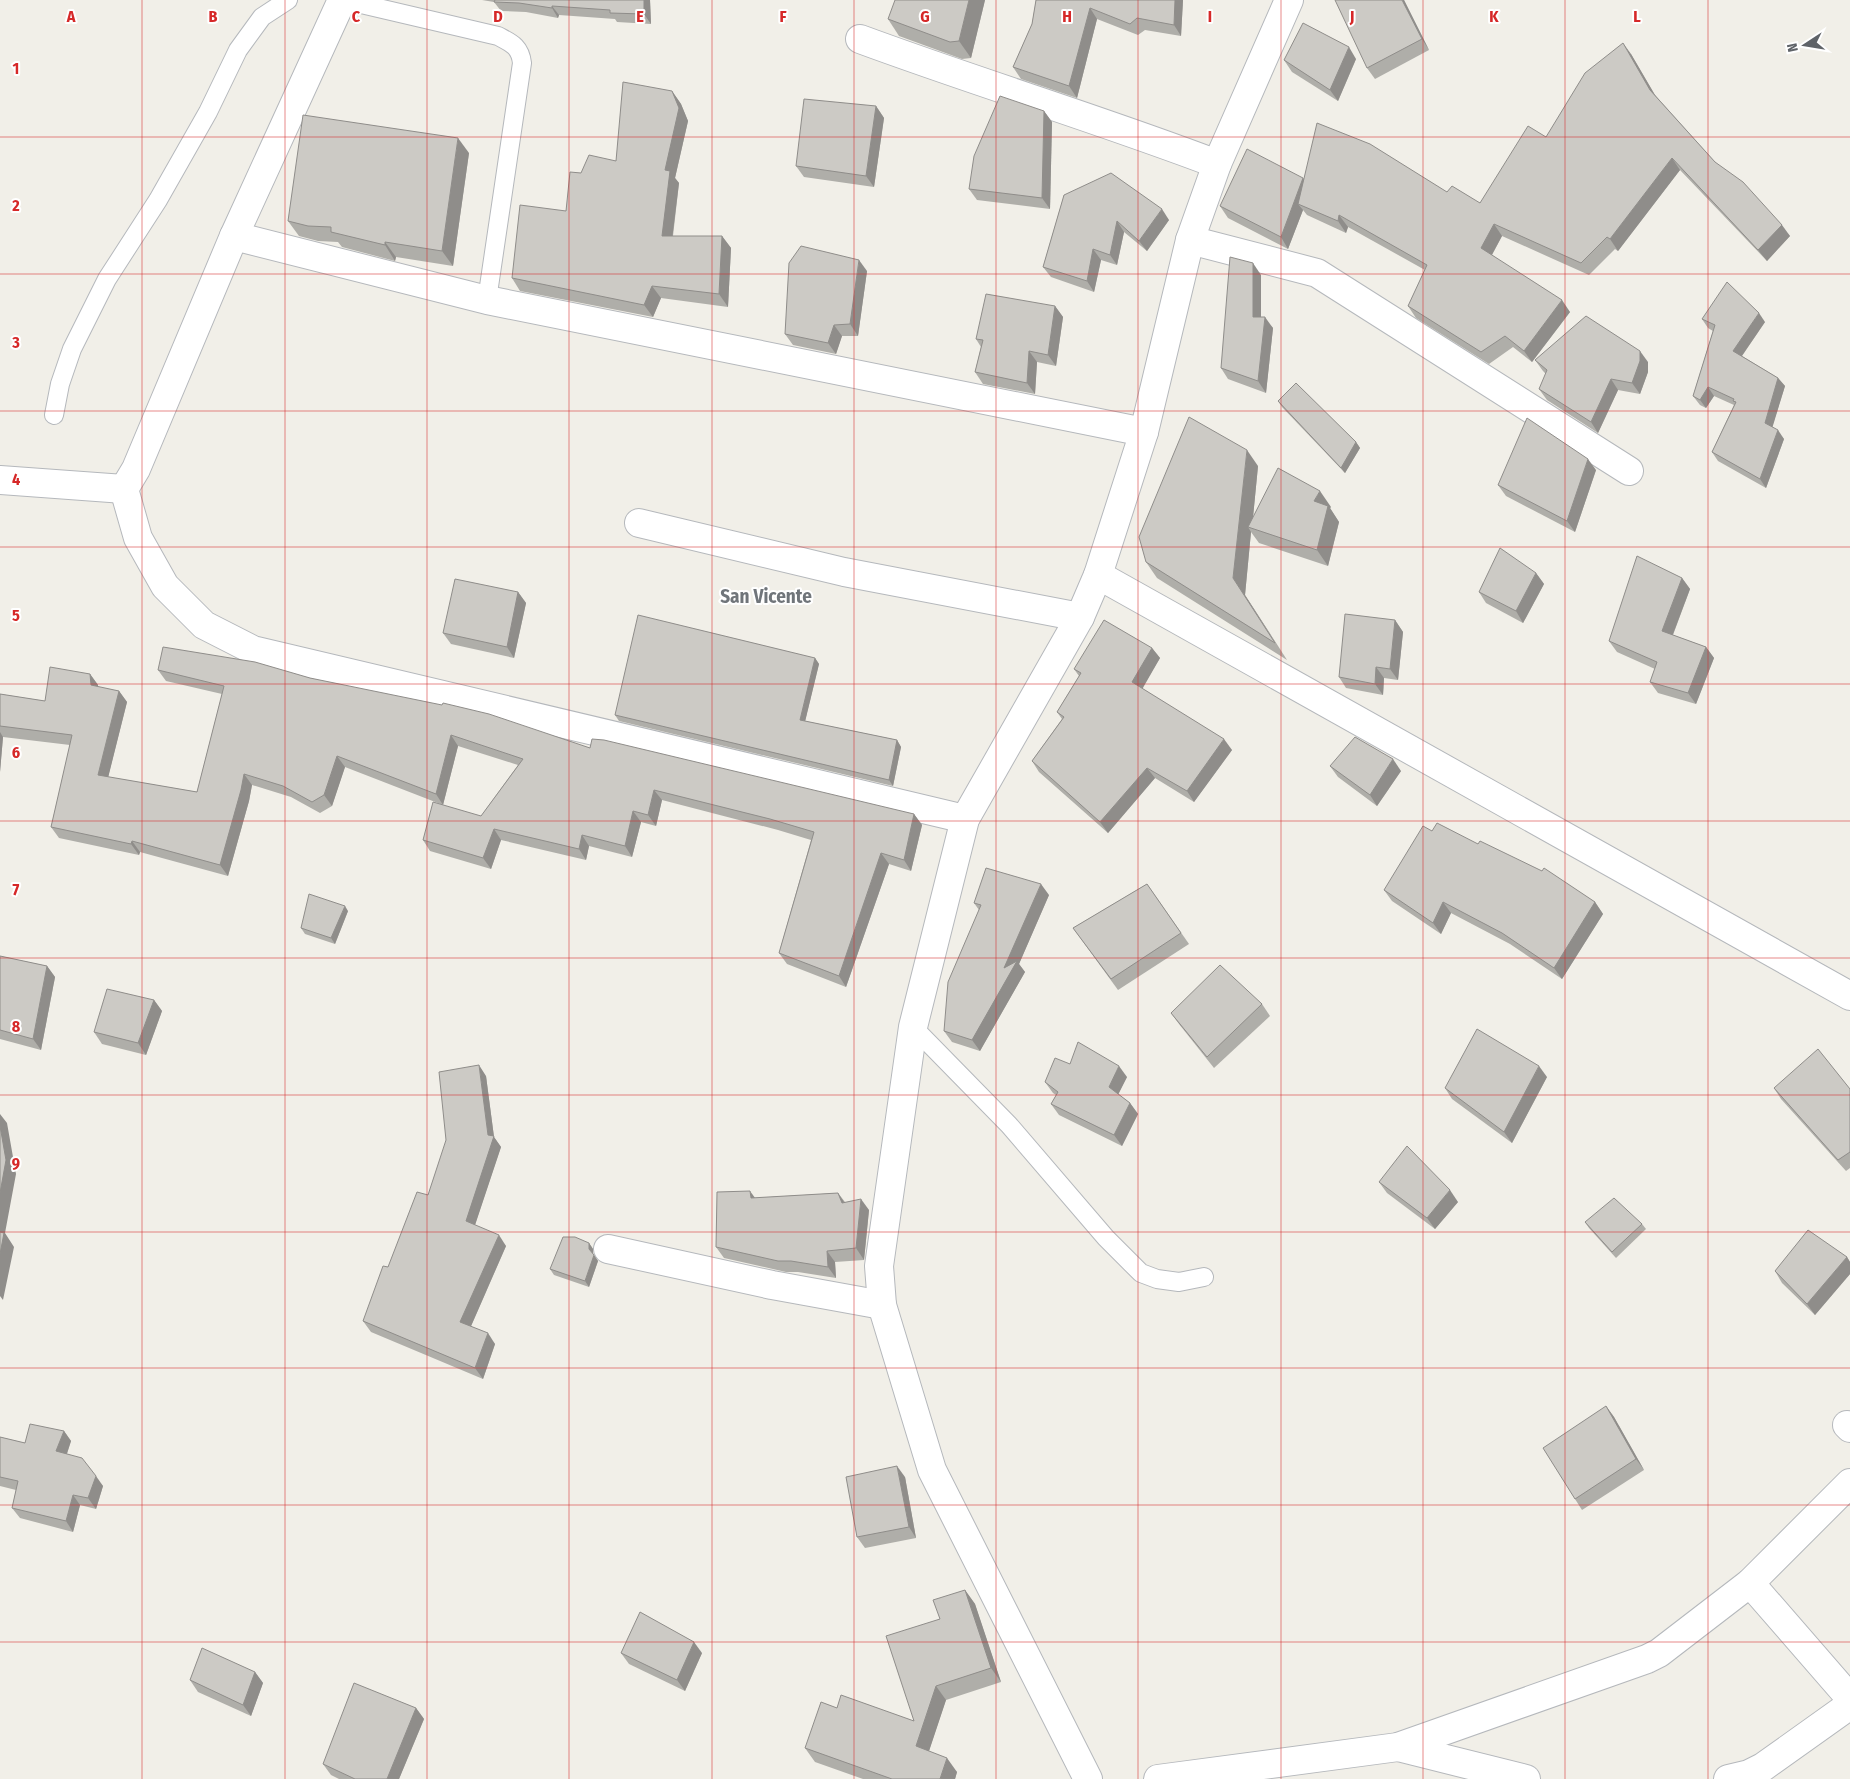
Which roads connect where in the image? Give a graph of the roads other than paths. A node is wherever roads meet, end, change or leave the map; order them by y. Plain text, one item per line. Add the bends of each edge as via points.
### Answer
1 (288, 0) edge
2 (343, 0) edge
3 (1289, 0) edge
4 (860, 39) dead end
5 (1217, 164) junction
6 (234, 236) junction
7 (1190, 240) junction
8 (487, 300) junction
9 (54, 415) dead end
10 (1144, 432) junction
11 (1629, 470) dead end
12 (0, 480) edge
13 (124, 488) junction
14 (639, 523) dead end
15 (1098, 575) junction
16 (1080, 617) junction
17 (965, 819) junction
18 (1850, 996) edge
19 (913, 1027) junction
20 (608, 1249) dead end
21 (1204, 1277) dead end
22 (882, 1305) junction
23 (1850, 1483) edge
24 (1750, 1583) junction
25 (1850, 1698) edge
26 (1850, 1705) edge
27 (1398, 1747) junction
28 (1088, 1779) edge
29 (1158, 1779) edge
30 (1526, 1779) edge
31 (1728, 1779) edge

1 - 9 lane via 262,17 238,50 208,112 158,200 107,280 72,350
2 - 6 street
2 - 8 lane via 498,36 521,53
3 - 5 street
4 - 5 street
5 - 7 street
6 - 8 street
6 - 13 street via 136,469
7 - 10 street
7 - 11 street via 1317,273
8 - 10 street
10 - 15 street
12 - 13 street
13 - 17 street via 138,538 165,586 204,625 253,650
14 - 16 street via 844,572
15 - 16 street
15 - 18 street
16 - 17 street
17 - 19 street
19 - 21 lane via 1008,1125 1140,1273 1157,1280 1179,1282
19 - 22 street via 879,1266
20 - 22 street
22 - 28 street via 932,1470
23 - 24 street
24 - 25 street
24 - 27 street via 1647,1659
26 - 31 street via 1763,1767
27 - 29 street
27 - 30 street

